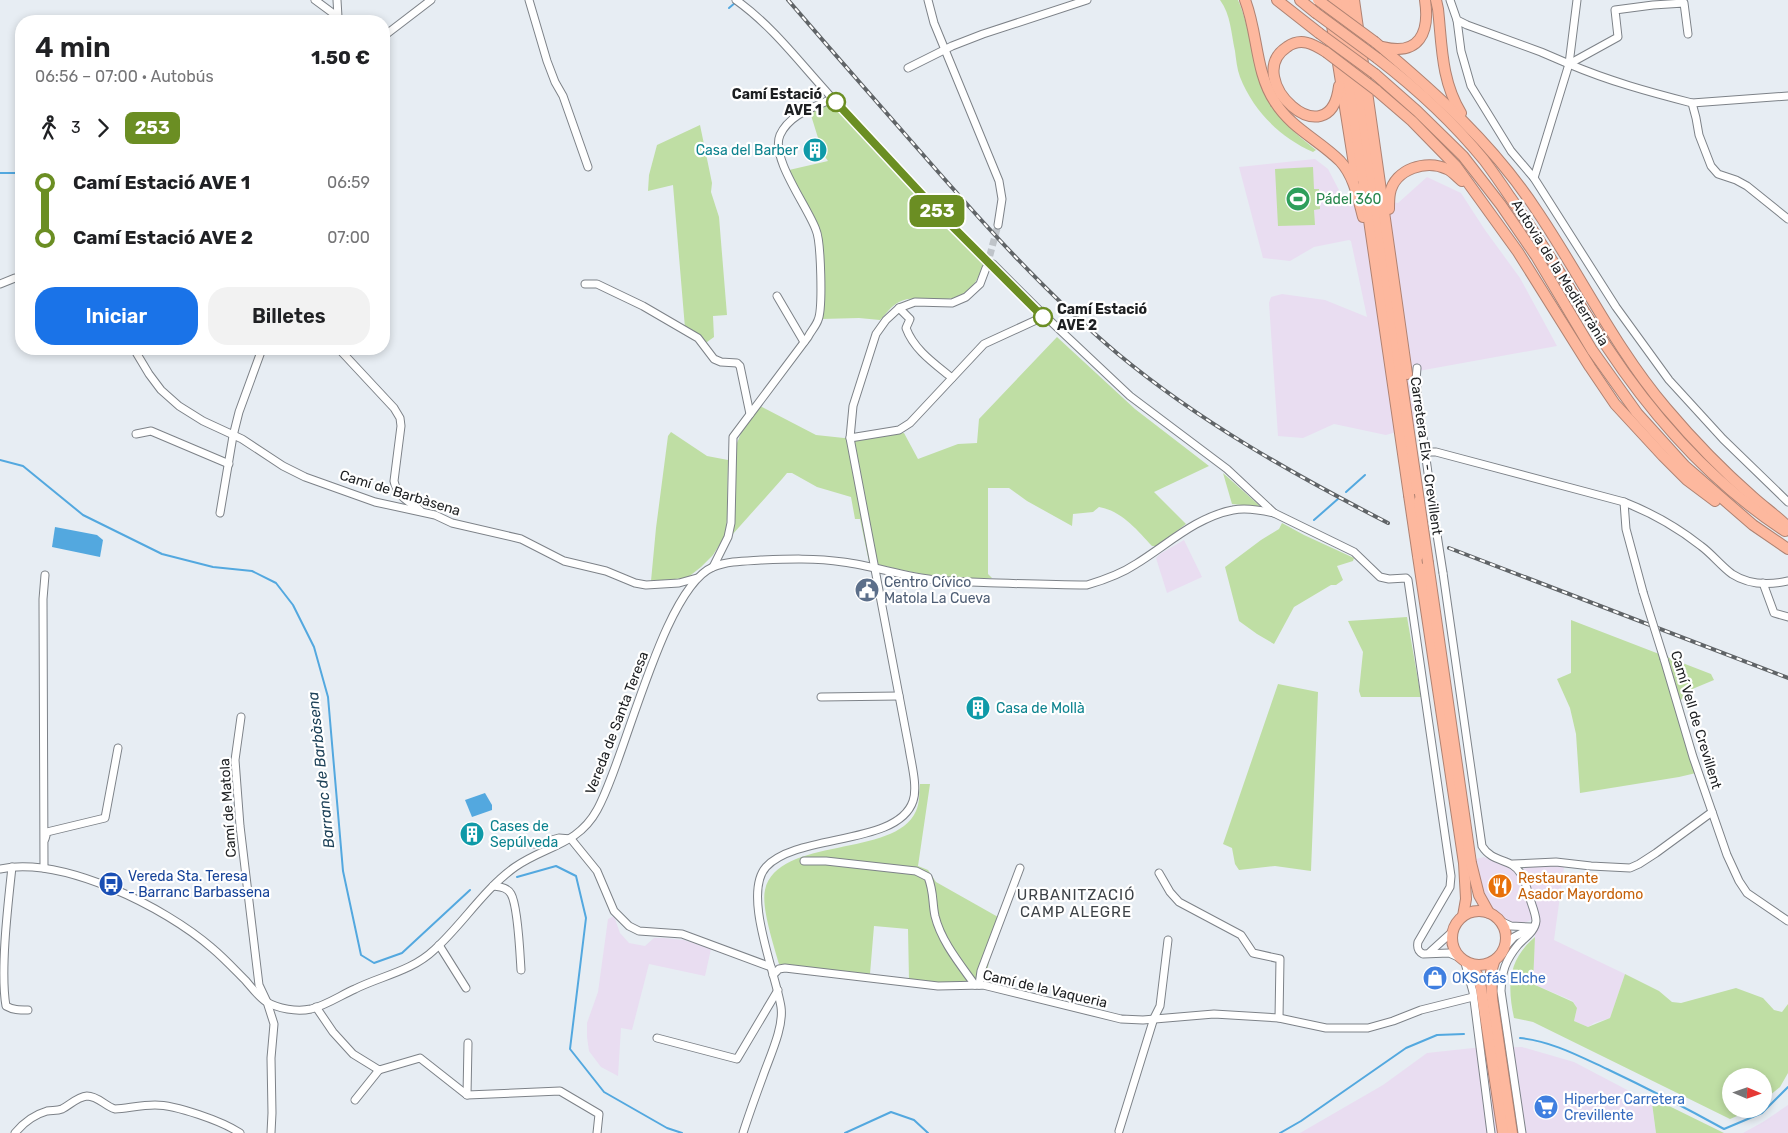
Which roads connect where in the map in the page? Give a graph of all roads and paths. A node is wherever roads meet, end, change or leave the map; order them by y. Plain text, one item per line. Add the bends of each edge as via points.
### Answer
1 (314, 0) edge
2 (336, 0) edge
3 (431, 0) edge
4 (529, 0) edge
5 (736, 0) edge
6 (740, 0) edge
7 (928, 0) edge
8 (1086, 0) edge
9 (1245, 0) edge
10 (1277, 0) edge
11 (1300, 0) edge
12 (1318, 0) edge
13 (1328, 0) edge
14 (1337, 0) edge
15 (1346, 0) edge
16 (1354, 0) edge
17 (1425, 0) edge
18 (1436, 0) edge
19 (1450, 0) edge
20 (1577, 0) edge
21 (1653, 2) edge
22 (333, 15) edge
23 (338, 15) edge
24 (1457, 20) junction
25 (390, 31) edge
26 (1688, 34) dead end
27 (1378, 44) junction
28 (946, 50) junction
29 (1337, 63) junction
30 (1569, 64) junction
31 (908, 68) dead end
32 (823, 88) junction
33 (1788, 96) edge
34 (834, 98) junction
35 (1692, 103) junction
36 (813, 106) junction
37 (1468, 124) junction
38 (588, 167) dead end
39 (1534, 178) junction
40 (1474, 191) junction
41 (1788, 219) edge
42 (1364, 222) junction
43 (998, 225) tunnel mouth
44 (989, 263) junction
45 (15, 278) edge
46 (0, 284) edge
47 (585, 284) dead end
48 (1396, 287) junction
49 (777, 296) dead end
50 (899, 308) junction
51 (1044, 316) junction
52 (804, 342) junction
53 (1388, 353) junction
54 (138, 355) edge
55 (260, 355) edge
56 (345, 355) edge
57 (1417, 368) dead end
58 (952, 378) junction
59 (750, 414) junction
60 (136, 434) dead end
61 (234, 436) junction
62 (850, 438) junction
63 (1425, 452) junction
64 (228, 464) junction
65 (1417, 487) junction
66 (1624, 502) junction
67 (1788, 502) edge
68 (424, 513) junction
69 (1271, 513) junction
70 (220, 514) dead end
71 (1752, 525) junction
72 (1788, 526) edge
73 (1788, 533) edge
74 (1788, 550) edge
75 (713, 567) junction
76 (874, 568) junction
77 (45, 575) dead end
78 (697, 578) junction
79 (1788, 582) edge
80 (1763, 583) junction
81 (1788, 617) edge
82 (899, 696) junction
83 (821, 697) dead end
84 (241, 717) dead end
85 (118, 748) dead end
86 (1712, 812) junction
87 (571, 839) junction
88 (44, 841) junction
89 (508, 843) dead end
90 (804, 861) dead end
91 (1513, 864) junction
92 (12, 866) junction
93 (44, 868) junction
94 (1020, 868) dead end
95 (0, 869) edge
96 (1159, 873) dead end
97 (493, 886) junction
98 (1489, 913) junction
99 (1463, 916) junction
100 (1500, 921) junction
101 (1788, 921) edge
102 (1534, 926) junction
103 (1452, 932) junction
104 (1168, 940) dead end
105 (439, 946) junction
106 (1505, 947) junction
107 (1426, 954) junction
108 (1465, 962) junction
109 (1494, 962) junction
110 (771, 967) junction
111 (521, 970) dead end
112 (774, 975) junction
113 (977, 985) junction
114 (466, 988) dead end
115 (778, 990) junction
116 (1473, 997) junction
117 (267, 1002) junction
118 (316, 1007) junction
119 (28, 1010) dead end
120 (1154, 1018) junction
121 (1279, 1018) junction
122 (656, 1038) dead end
123 (468, 1043) dead end
124 (1502, 1064) junction
125 (379, 1070) junction
126 (467, 1095) junction
127 (355, 1100) dead end
128 (1498, 1100) junction
129 (1119, 1130) dead end
130 (15, 1133) edge
131 (240, 1133) edge
132 (271, 1133) edge
133 (597, 1133) edge
134 (743, 1133) edge
135 (1492, 1133) edge
136 (1498, 1133) edge
137 (1503, 1133) edge
138 (1512, 1133) edge
139 (1522, 1133) edge

1 - 22 street
2 - 23 street
3 - 25 street
4 - 38 street via 547,61
5 - 32 street via 763,21
6 - 34 street via 772,27
7 - 28 street
8 - 28 street via 982,34
9 - 42 highway via 1264,80 1274,102 1296,126 1340,162 1357,193
10 - 71 highway, Autovia de la Mediterrània, bridge via 1375,74 1463,156 1502,205 1592,350 1637,413 1685,466
11 - 73 highway, Autovia de la Mediterrània, bridge via 1397,74 1449,121 1485,161 1534,230 1626,374 1674,434 1726,486
12 - 27 highway, bridge
13 - 29 highway
14 - 53 highway, Carretera Elx - Crevillent
15 - 65 highway, Carretera Elx - Crevillent
16 - 48 highway
17 - 27 highway via 1426,26 1421,39 1414,45 1395,50
18 - 37 highway via 1444,72 1450,91
19 - 24 street
20 - 30 street
21 - 26 street via 1684,3
21 - 30 street via 1615,10 1618,37
24 - 30 street
24 - 39 street via 1460,51 1471,86 1511,151
27 - 37 highway
28 - 31 street
28 - 43 street via 999,181 1002,199
29 - 40 highway, bridge via 1337,96 1330,110 1315,117 1306,116 1290,106 1274,76 1274,65 1279,55 1295,42 1312,44 1326,52 1412,121 1456,166
29 - 42 highway
30 - 35 street via 1626,86
30 - 39 street
32 - 34 street
32 - 36 street via 821,98
33 - 35 street
34 - 36 street
34 - 44 street
35 - 41 street via 1699,135 1711,166 1718,174 1747,186
36 - 52 street via 788,125 779,140 787,175 817,232 820,312
37 - 72 highway via 1537,210 1622,349 1665,407 1715,462
39 - 67 street via 1616,306 1669,380 1723,440
40 - 48 highway via 1448,169 1433,164 1405,172 1395,182 1390,193 1389,218
40 - 71 highway via 1518,252 1621,411 1688,480
42 - 53 highway
44 - 50 street via 980,284 966,297 952,303 915,302
44 - 51 street
45 - 46 street
47 - 59 street via 597,284 643,306 698,338 714,359 740,366
48 - 65 highway
49 - 52 street
50 - 58 street via 910,320 906,328 908,335 922,354
50 - 62 street via 876,334 853,406
51 - 58 street via 984,344
51 - 69 street via 1130,396 1227,469
52 - 59 street
53 - 99 highway, Carretera Elx - Crevillent, bridge via 1464,864 1466,900
54 - 61 street, Camí de Barbàsena via 160,390 179,406
55 - 61 street via 239,412
56 - 68 street via 400,418 394,481 402,497
57 - 63 street
58 - 62 street via 910,423 899,430
59 - 75 street via 733,437 728,537
60 - 64 street via 151,431
61 - 64 street
61 - 68 street, Camí de Barbàsena via 305,477 375,502
62 - 76 street
63 - 66 street via 1436,452
63 - 91 street, bridge via 1482,846 1494,858
64 - 70 street
65 - 98 highway, Carretera Elx - Crevillent, bridge via 1472,863 1479,895
66 - 80 street via 1671,525 1732,574
66 - 86 street, Camí Vell de Crevillent, bridge via 1626,529 1643,592
68 - 78 street, Camí de Barbàsena via 521,539 564,561 635,583 679,583
69 - 76 street, Vereda de Santa Teresa via 1234,509 1212,516 1134,565 1087,585 941,581
69 - 107 street via 1354,552 1380,576 1406,578 1410,585 1451,876 1450,887 1418,942 1419,952
71 - 74 highway, Autovia de la Mediterrània
75 - 76 street, Vereda de Santa Teresa via 737,562 810,559
75 - 78 street, Vereda de Santa Teresa
76 - 82 street
77 - 88 street
78 - 87 street, Vereda de Santa Teresa via 686,591 670,622 597,812
79 - 80 street
80 - 81 street via 1774,613
82 - 83 street
82 - 110 street via 914,782 914,800 908,812 882,828 788,853 765,868 757,887 757,907
84 - 117 street, Camí de Matola via 235,760 240,826 259,985
85 - 88 street via 106,818 47,832
86 - 91 street via 1630,868 1556,862
86 - 101 street, Camí Vell de Crevillent via 1747,893
87 - 89 street via 559,838 537,844
87 - 97 street, Vereda de Santa Teresa via 513,868
87 - 110 street via 596,871 614,911 629,926 639,931 682,934
88 - 93 street
90 - 113 street via 916,871 928,877 944,938
91 - 102 street via 1525,882 1536,920
92 - 93 street, Vereda de Santa Teresa
92 - 95 street, Vereda de Santa Teresa
92 - 119 street via 3,963 4,1000 10,1008
93 - 117 street, Vereda de Santa Teresa via 94,881 175,921 209,945
94 - 113 street
96 - 121 street via 1179,902 1241,935 1253,953 1280,959
97 - 105 street, Vereda de Santa Teresa
97 - 111 street via 506,888 511,895
98 - 99 highway via 1474,911
98 - 100 highway
99 - 103 highway
100 - 102 street via 1511,926
100 - 106 highway via 1504,928
102 - 106 street via 1514,937
102 - 139 street via 1511,955 1502,975 1501,991
103 - 107 street
103 - 108 highway via 1452,946
104 - 120 street via 1160,1006
105 - 114 street
105 - 118 street, Vereda de Santa Teresa via 403,970
106 - 109 highway
107 - 108 street via 1449,953
108 - 109 highway via 1486,965
108 - 116 street
108 - 128 highway via 1478,976 1481,988
109 - 124 highway via 1491,991
110 - 112 street
112 - 113 street, Camí de la Vaqueria via 779,968 785,968 938,986
112 - 115 street
113 - 120 street, Camí de la Vaqueria via 1121,1019
115 - 122 street via 737,1059
115 - 134 street via 782,1010 778,1032
116 - 121 street, Camí de la Vaqueria via 1368,1028 1326,1028
116 - 135 street
117 - 118 street, Vereda de Santa Teresa via 296,1010
117 - 132 street, Camí de Matola via 274,1024
118 - 125 street via 353,1054
120 - 121 street, Camí de la Vaqueria via 1214,1014
120 - 129 street
123 - 126 street
124 - 138 highway
124 - 139 street
125 - 126 street via 420,1058
125 - 127 street
126 - 133 street via 560,1091 599,1114
128 - 136 street
128 - 137 highway
130 - 131 street via 32,1116 63,1108 87,1096 115,1109 154,1105 174,1107

